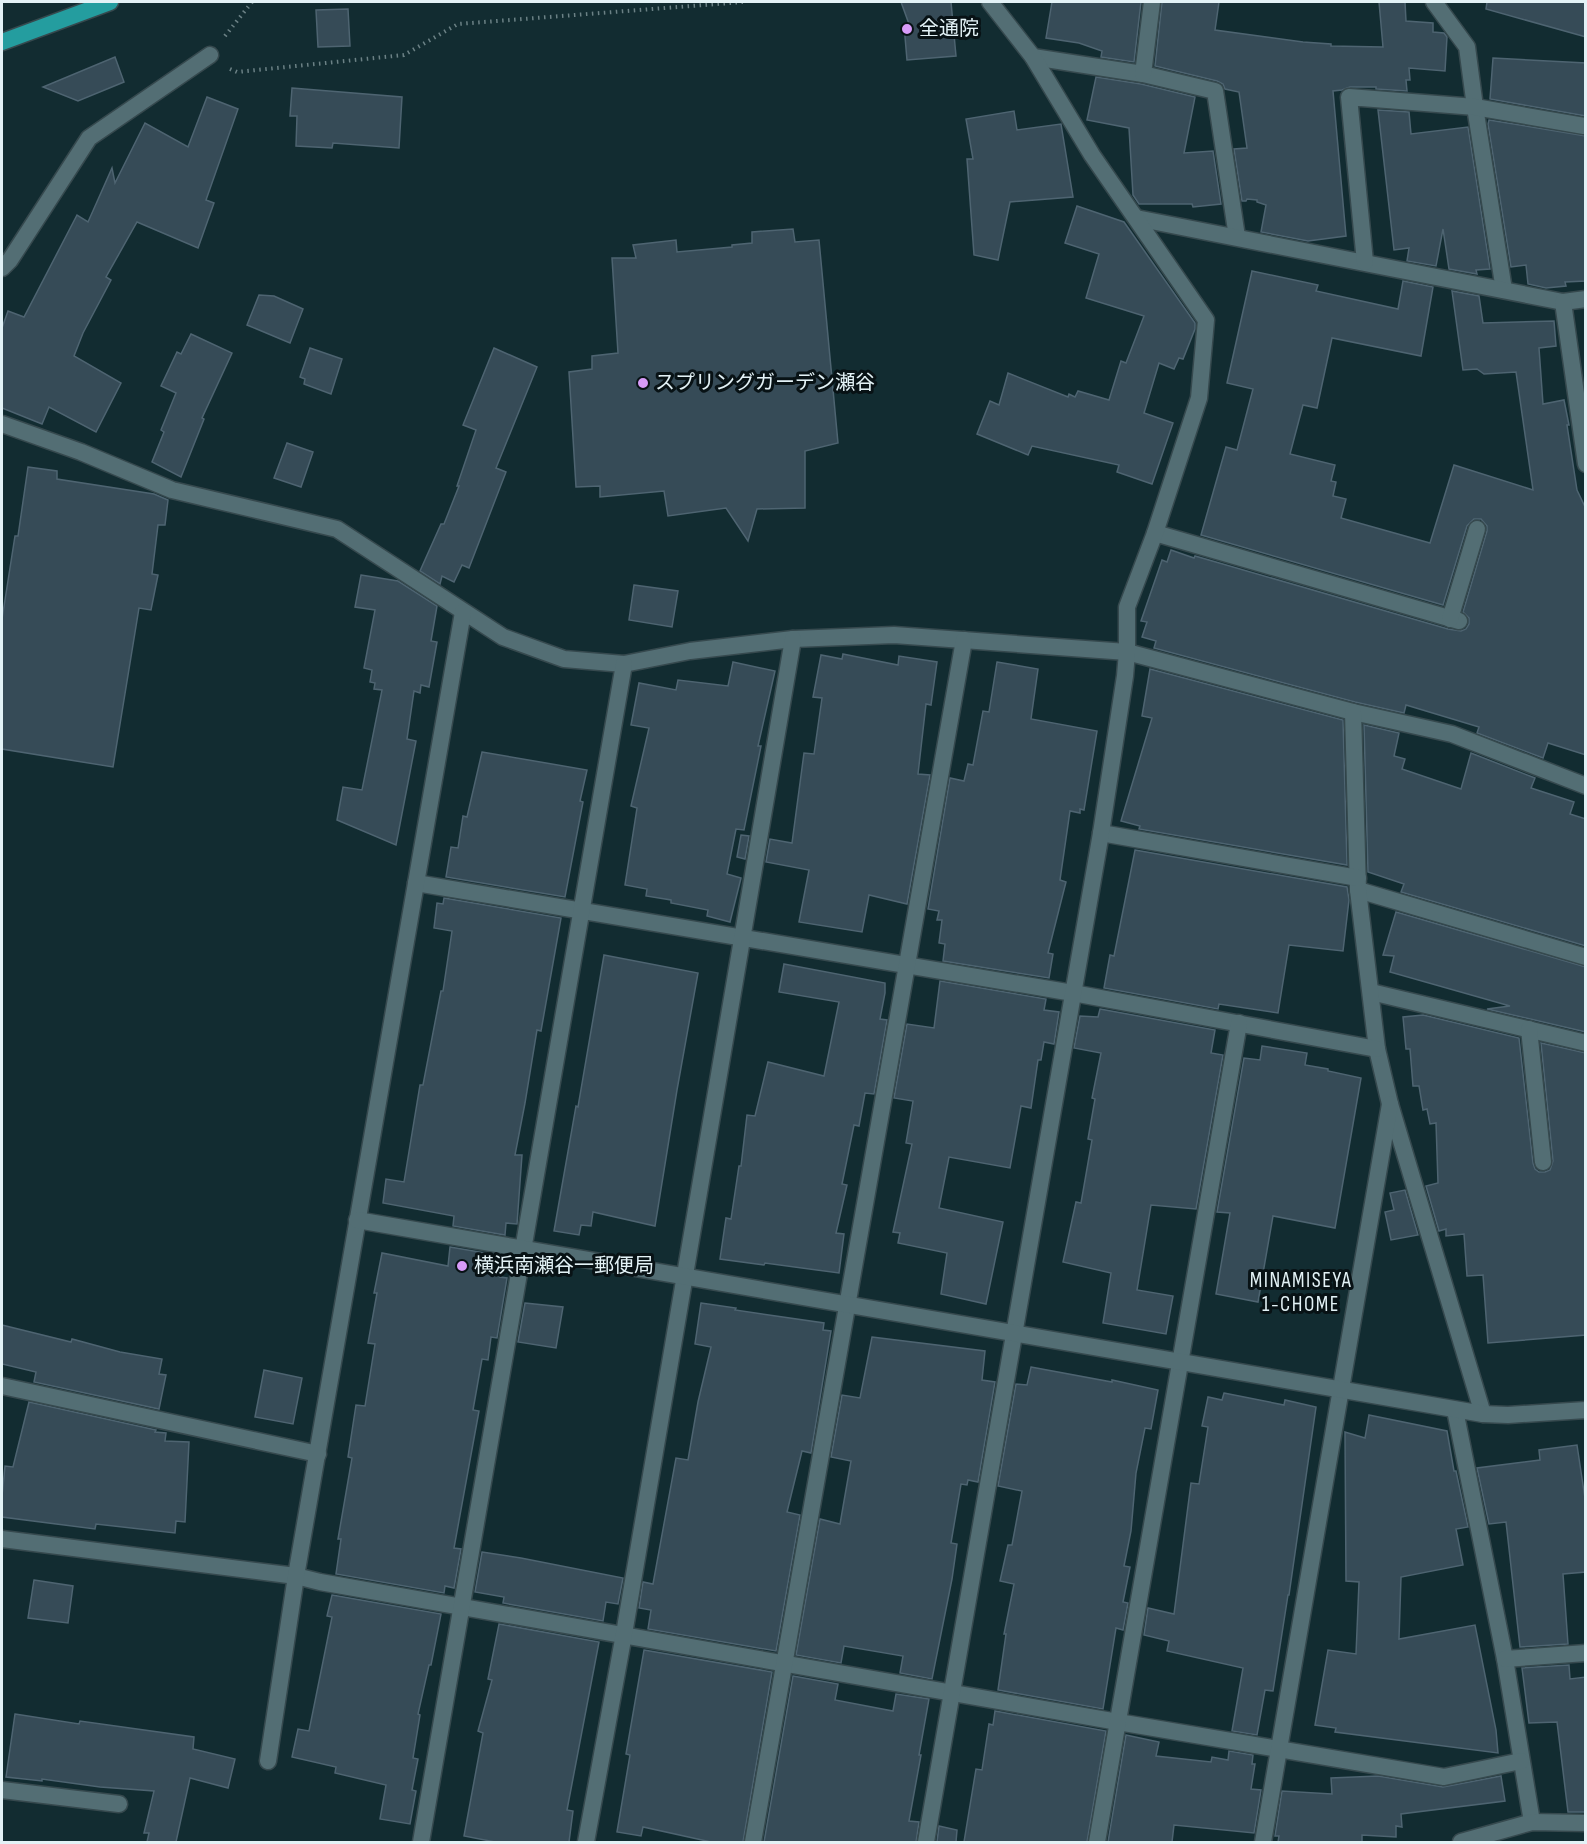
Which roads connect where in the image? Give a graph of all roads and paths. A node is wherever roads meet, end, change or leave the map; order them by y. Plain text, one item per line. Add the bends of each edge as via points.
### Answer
1 (110, 2) edge
2 (252, 2) edge
3 (743, 2) edge
4 (990, 2) edge
5 (1152, 2) edge
6 (1434, 2) edge
7 (2, 42) edge
8 (210, 55) junction
9 (1033, 57) junction
10 (1143, 74) junction
11 (1475, 107) junction
12 (1584, 126) edge
13 (1136, 218) junction
14 (1236, 237) junction
15 (1365, 262) junction
16 (2, 268) edge
17 (1504, 290) junction
18 (1586, 299) edge
19 (1563, 302) junction
20 (2, 424) edge
21 (1586, 464) edge
22 (1477, 529) dead end
23 (1155, 533) junction
24 (463, 612) junction
25 (793, 639) junction
26 (964, 640) junction
27 (1127, 652) junction
28 (624, 664) junction
29 (1353, 712) junction
30 (1586, 786) edge
31 (1101, 833) junction
32 (416, 883) junction
33 (1358, 884) junction
34 (582, 910) junction
35 (742, 938) junction
36 (1586, 957) edge
37 (907, 965) junction
38 (1371, 992) junction
39 (1073, 993) junction
40 (1239, 1023) junction
41 (1529, 1029) junction
42 (1586, 1043) edge
43 (1377, 1049) junction
44 (1390, 1104) junction
45 (1543, 1162) dead end
46 (357, 1220) junction
47 (523, 1249) junction
48 (684, 1277) junction
49 (847, 1305) junction
50 (1014, 1334) junction
51 (1180, 1362) junction
52 (2, 1386) edge
53 (1341, 1389) junction
54 (1455, 1410) junction
55 (1586, 1410) edge
56 (1483, 1414) junction
57 (318, 1454) junction
58 (2, 1539) edge
59 (296, 1576) junction
60 (462, 1606) junction
61 (624, 1634) junction
62 (1586, 1653) edge
63 (1504, 1659) junction
64 (785, 1662) junction
65 (952, 1692) junction
66 (1118, 1722) junction
67 (1279, 1749) junction
68 (268, 1761) dead end
69 (1521, 1761) junction
70 (2, 1790) edge
71 (119, 1804) dead end
72 (1532, 1822) junction
73 (1586, 1823) edge
74 (421, 1842) edge
75 (586, 1842) edge
76 (753, 1842) edge
77 (926, 1842) edge
78 (1097, 1842) edge
79 (1263, 1842) edge
80 (1461, 1842) edge

1 - 7 main road
2 - 8 path
3 - 8 path via 458,24 404,55 237,72 220,66
4 - 9 street
5 - 10 street
6 - 11 street via 1467,47
8 - 16 street via 89,138
9 - 10 street
9 - 13 street via 1092,155
10 - 14 street via 1215,92
11 - 12 street
11 - 15 street via 1349,98
11 - 17 street
13 - 14 street
13 - 23 street via 1206,320 1199,398
14 - 15 street
15 - 17 street
17 - 19 street
18 - 19 street
19 - 21 street
20 - 24 street via 172,490 337,528
22 - 23 street via 1455,620
23 - 27 street via 1127,607
24 - 28 street via 503,637 564,659
24 - 32 street
25 - 26 street via 894,635
25 - 28 street via 690,651
25 - 35 street
26 - 27 street
26 - 37 street
27 - 29 street
27 - 31 street
28 - 34 street
29 - 30 street via 1452,734
29 - 33 street
31 - 33 street
31 - 39 street
32 - 34 street
32 - 46 street
33 - 36 street
33 - 38 street
34 - 35 street
34 - 47 street
35 - 37 street
35 - 48 street
37 - 39 street
37 - 49 street
38 - 41 street
38 - 43 street
39 - 40 street
39 - 50 street
40 - 43 street
40 - 51 street
41 - 42 street
41 - 45 street
43 - 44 street
44 - 53 street
44 - 56 street
46 - 47 street
46 - 57 street
47 - 48 street
47 - 60 street
48 - 49 street
48 - 61 street
49 - 50 street
49 - 64 street
50 - 51 street
50 - 65 street
51 - 53 street
51 - 66 street
52 - 57 street
53 - 54 street
53 - 67 street
54 - 56 street
54 - 63 street
55 - 56 street
57 - 59 street
58 - 59 street
59 - 60 street
59 - 68 street
60 - 61 street
60 - 74 street
61 - 64 street
61 - 75 street
62 - 63 street
63 - 69 street
64 - 65 street
64 - 76 street
65 - 66 street
65 - 77 street
66 - 67 street
66 - 78 street
67 - 69 street via 1444,1776
67 - 79 street
69 - 72 street
70 - 71 street
72 - 73 street
72 - 80 street

